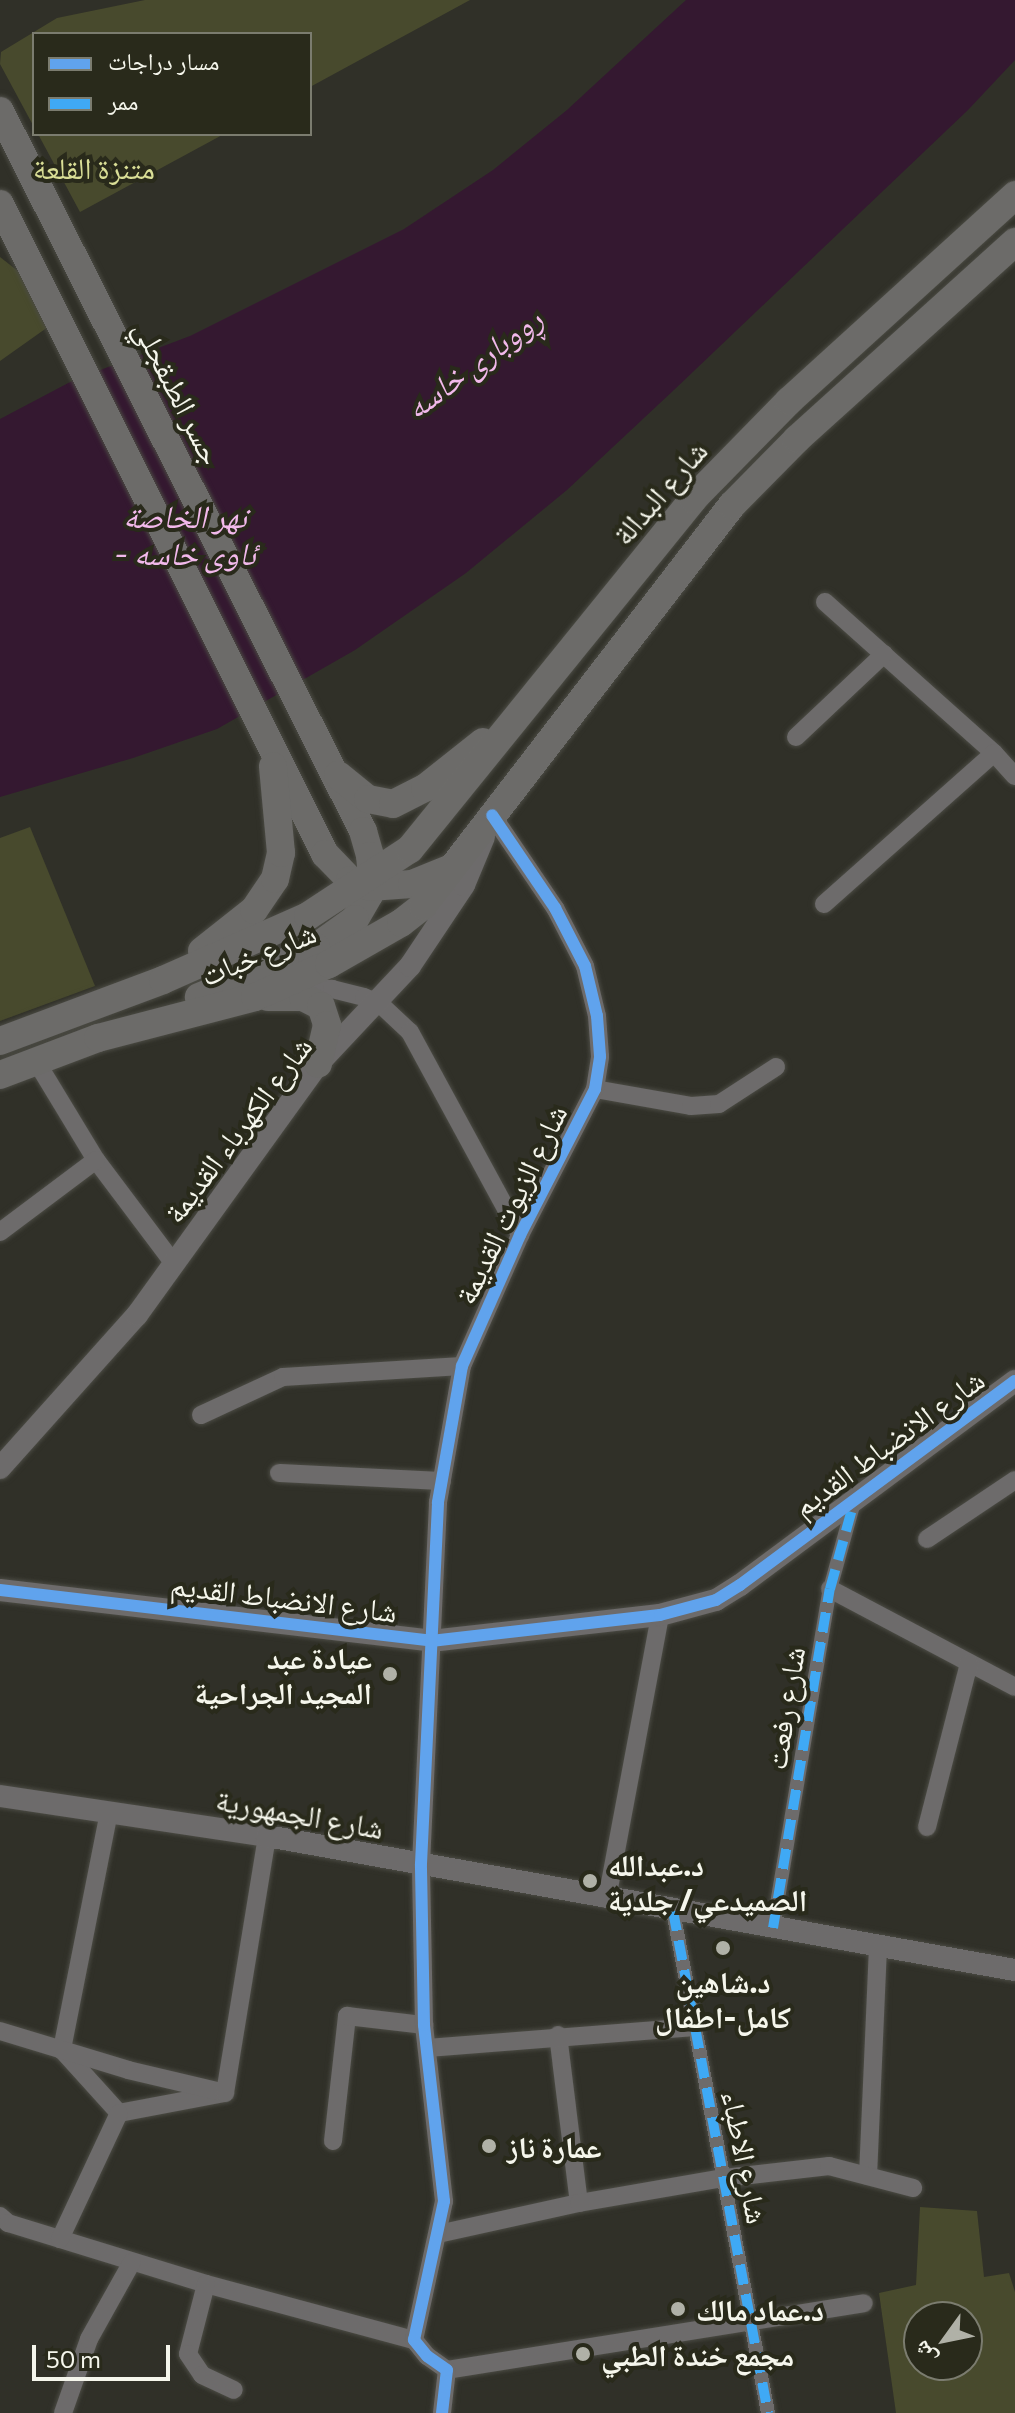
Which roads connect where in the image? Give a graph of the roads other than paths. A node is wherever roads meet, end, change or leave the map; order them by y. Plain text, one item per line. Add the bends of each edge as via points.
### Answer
1 (0, 111) edge
2 (1015, 195) edge
3 (0, 204) edge
4 (0, 241) edge
5 (1015, 242) edge
6 (31, 267) junction
7 (825, 602) dead end
8 (884, 654) junction
9 (524, 708) junction
10 (796, 737) dead end
11 (268, 740) junction
12 (994, 753) junction
13 (331, 769) junction
14 (1015, 776) edge
15 (492, 815) junction
16 (449, 869) junction
17 (372, 878) junction
18 (824, 904) dead end
19 (163, 980) junction
20 (255, 997) junction
21 (379, 1003) junction
22 (98, 1038) junction
23 (0, 1041) edge
24 (36, 1061) junction
25 (318, 1064) junction
26 (776, 1067) dead end
27 (0, 1075) edge
28 (595, 1089) junction
29 (96, 1160) junction
30 (0, 1232) edge
31 (520, 1235) junction
32 (174, 1264) junction
33 (462, 1366) junction
34 (1015, 1381) edge
35 (1004, 1398) edge
36 (201, 1415) dead end
37 (1, 1465) edge
38 (279, 1473) dead end
39 (1015, 1480) edge
40 (442, 1481) junction
41 (855, 1498) junction
42 (927, 1539) dead end
43 (830, 1589) junction
44 (0, 1590) edge
45 (660, 1615) junction
46 (431, 1641) junction
47 (969, 1663) junction
48 (1015, 1687) edge
49 (0, 1796) edge
50 (109, 1812) junction
51 (927, 1827) dead end
52 (267, 1836) junction
53 (421, 1864) junction
54 (607, 1899) junction
55 (673, 1911) junction
56 (773, 1928) junction
57 (878, 1947) junction
58 (1015, 1970) edge
59 (424, 2025) junction
60 (695, 2027) junction
61 (0, 2031) edge
62 (558, 2035) junction
63 (427, 2048) junction
64 (62, 2050) junction
65 (225, 2093) junction
66 (119, 2113) junction
67 (333, 2141) dead end
68 (868, 2176) junction
69 (724, 2178) junction
70 (913, 2188) dead end
71 (579, 2203) junction
72 (0, 2216) edge
73 (438, 2234) junction
74 (60, 2239) junction
75 (132, 2262) junction
76 (206, 2284) junction
77 (864, 2303) dead end
78 (752, 2321) junction
79 (414, 2340) junction
80 (447, 2370) junction
81 (234, 2390) dead end
82 (63, 2413) edge
83 (442, 2413) edge
84 (768, 2413) edge

1 - 13 main road, جسر الطبقجلي
2 - 9 main road, شارع البدالة via 789,401 693,499
3 - 6 main road
4 - 6 street
5 - 15 main road via 742,495
6 - 11 main road
7 - 8 street
8 - 10 street
8 - 12 street
9 - 13 main road via 436,780 393,804 368,799
9 - 17 main road, شارع البدالة via 427,832
11 - 17 main road via 325,854
11 - 19 main road via 281,853 275,879 244,919
12 - 14 street
12 - 18 street
13 - 17 main road, جسر الطبقجلي via 363,831
15 - 16 main road, شارع خبات
15 - 21 street, شارع الكهرباء القديمة via 464,885
15 - 28 street, شارع الزيوت القديمة via 555,908 585,966 597,1016 600,1056
16 - 17 main road via 412,884
16 - 20 main road, شارع خبات via 423,906 401,923 329,964
17 - 19 main road, شارع خبات via 308,916
17 - 22 main road via 363,910 316,947
19 - 23 main road, شارع خبات
20 - 21 street via 315,988
20 - 22 main road, شارع خبات
20 - 25 main road via 303,997 321,1006 327,1025
21 - 25 street, شارع الكهرباء القديمة
21 - 31 street via 410,1032
22 - 24 main road, شارع خبات
24 - 27 main road, شارع خبات
24 - 29 street
25 - 32 street, شارع الكهرباء القديمة
26 - 28 street via 719,1104 691,1106
28 - 31 street, شارع الزيوت القديمة
29 - 30 street
29 - 32 street
31 - 33 street, شارع الزيوت القديمة
32 - 37 street, شارع الكهرباء القديمة via 99,1361
33 - 36 street via 283,1377
33 - 40 street, شارع الزيوت القديمة
34 - 35 street, شارع الانضباط القديم
35 - 41 street, شارع الانضباط القديم
38 - 40 street
39 - 42 street
40 - 46 street, شارع الزيوت القديمة
41 - 43 street, شارع رفعت
41 - 45 street, شارع الانضباط القديم via 716,1600
43 - 47 street
43 - 56 street, شارع رفعت
44 - 46 street, شارع الانضباط القديم
45 - 46 street, شارع الانضباط القديم
45 - 54 street
46 - 53 street, شارع الزيوت القديمة
47 - 48 street
47 - 51 street
49 - 50 street, شارع الجمهورية
50 - 52 street, شارع الجمهورية
50 - 64 street
52 - 53 street, شارع الجمهورية
52 - 65 street
53 - 54 street, شارع الجمهورية
53 - 59 street, شارع الزيوت القديمة
54 - 55 street, شارع الجمهورية
55 - 56 street, شارع الجمهورية
55 - 60 street, شارع الاطباء
56 - 57 street, شارع الجمهورية
57 - 58 street, شارع الجمهورية
57 - 68 street
59 - 63 street, شارع الزيوت القديمة
59 - 67 street via 347,2016
60 - 62 street
60 - 69 street, شارع الاطباء
61 - 64 street
62 - 63 street
62 - 71 street
63 - 73 street, شارع الزيوت القديمة via 444,2201
64 - 65 street
64 - 66 street
65 - 66 street
66 - 74 street
68 - 69 street via 829,2166
68 - 70 street
69 - 71 street
69 - 78 street, شارع الاطباء
71 - 73 street
72 - 74 street
73 - 79 street, شارع الزيوت القديمة
74 - 75 street
75 - 76 street
75 - 82 street via 89,2339
76 - 79 street
76 - 81 street via 188,2354 202,2375
77 - 78 street
78 - 80 street
78 - 84 street, شارع الاطباء
79 - 80 street
80 - 83 street

